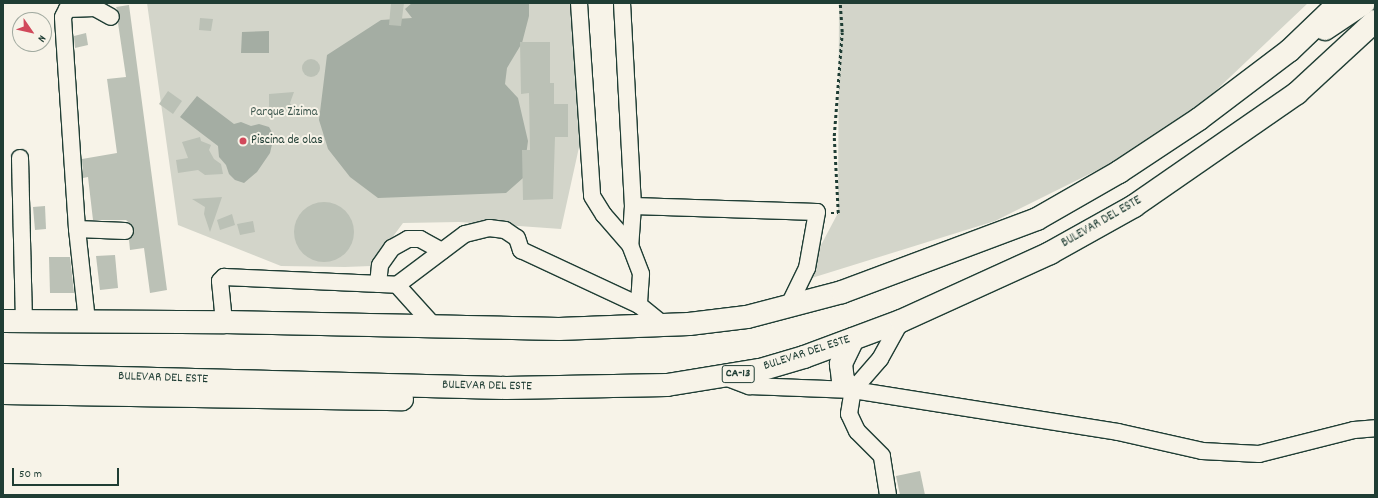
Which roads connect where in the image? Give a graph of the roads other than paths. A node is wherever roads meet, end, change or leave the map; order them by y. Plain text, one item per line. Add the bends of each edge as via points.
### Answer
1 (578, 3) edge
2 (622, 3) edge
3 (1339, 3) edge
4 (1364, 3) edge
5 (111, 17) dead end
6 (1375, 21) edge
7 (1375, 38) edge
8 (1289, 51) junction
9 (1297, 93) junction
10 (20, 158) dead end
11 (633, 206) junction
12 (77, 230) junction
13 (125, 230) dead end
14 (630, 245) junction
15 (442, 251) junction
16 (378, 284) junction
17 (398, 285) junction
18 (639, 305) junction
19 (788, 307) junction
20 (14, 321) edge
21 (87, 321) junction
22 (901, 321) junction
23 (224, 322) junction
24 (434, 326) junction
25 (665, 326) junction
26 (853, 339) junction
27 (3, 375) edge
28 (725, 376) junction
29 (506, 388) junction
30 (853, 390) junction
31 (3, 393) edge
32 (1375, 428) edge
33 (888, 495) edge

1 - 14 lane via 592,196 604,215
2 - 11 lane
3 - 8 highway
4 - 8 highway
5 - 12 lane via 95,8 66,10 63,17
6 - 9 highway, BULEVAR DEL ESTE / CA-13
7 - 9 highway
8 - 19 highway via 1199,118 1119,172 1037,219 842,292
9 - 22 highway, BULEVAR DEL ESTE / CA-13 via 1134,206 1050,253
10 - 20 lane
11 - 14 lane
11 - 19 lane via 817,212 807,268
12 - 13 lane
12 - 21 lane
14 - 18 lane via 641,274
15 - 16 lane via 420,239 408,239 392,248 380,265
15 - 17 lane
15 - 18 lane via 465,234 489,228 505,230 517,238 521,250
16 - 17 lane
16 - 23 lane via 224,278 220,281
17 - 24 lane
18 - 25 lane
19 - 25 highway via 747,317
20 - 21 highway
21 - 23 highway
22 - 26 highway, BULEVAR DEL ESTE / CA-13
22 - 30 lane via 880,359
23 - 24 highway
24 - 25 highway via 559,329
26 - 28 highway, BULEVAR DEL ESTE / CA-13 via 760,370
26 - 30 highway via 841,364 843,381
27 - 29 highway, BULEVAR DEL ESTE / CA-13
28 - 29 highway, BULEVAR DEL ESTE / CA-13 via 667,385
28 - 30 lane via 749,386
29 - 31 highway via 385,400
30 - 32 lane via 1118,432 1202,451 1259,454 1354,430
30 - 33 lane via 849,414 857,431 882,456

